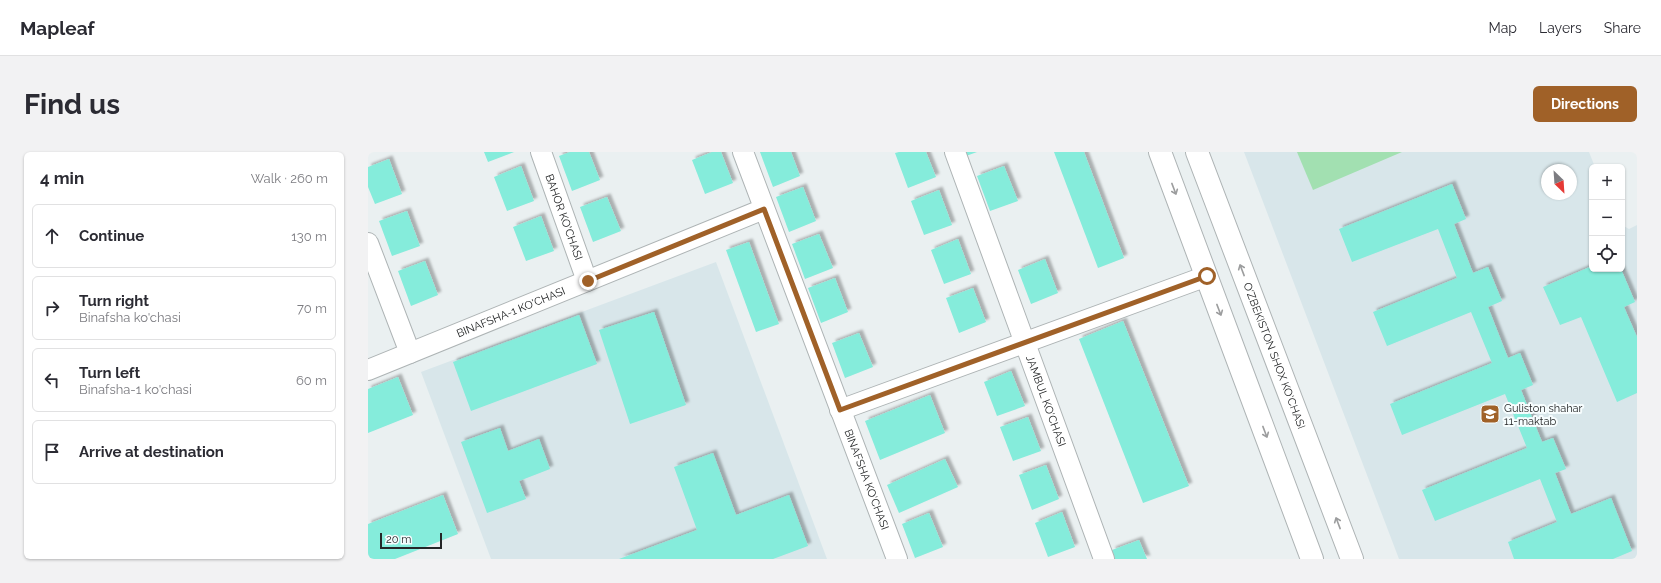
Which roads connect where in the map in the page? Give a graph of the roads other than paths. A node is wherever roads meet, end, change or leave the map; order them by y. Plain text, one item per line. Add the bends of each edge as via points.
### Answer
1 (541, 152) edge
2 (743, 152) edge
3 (955, 152) edge
4 (1160, 152) edge
5 (1197, 152) edge
6 (764, 209) junction
7 (368, 242) edge
8 (1207, 276) junction
9 (588, 281) junction
10 (1025, 343) junction
11 (410, 354) junction
12 (368, 370) edge
13 (840, 410) junction
14 (897, 559) edge
15 (1104, 559) edge
16 (1312, 559) edge
17 (1352, 559) edge

1 - 9 street, BAHOR KO'CHASI
2 - 6 street, BINAFSHA KO'CHASI
3 - 10 street, JAMBUL KO'CHASI
4 -> 8 main road
17 -> 5 main road, O'ZBEKISTON SHOX KO'CHASI
6 - 9 street, BINAFSHA-1 KO'CHASI
6 - 13 street, BINAFSHA KO'CHASI
7 - 11 street
8 - 10 street
8 -> 16 main road
9 - 11 street, BINAFSHA-1 KO'CHASI
10 - 13 street
10 - 15 street, JAMBUL KO'CHASI
11 - 12 street, BINAFSHA-1 KO'CHASI
13 - 14 street, BINAFSHA KO'CHASI

